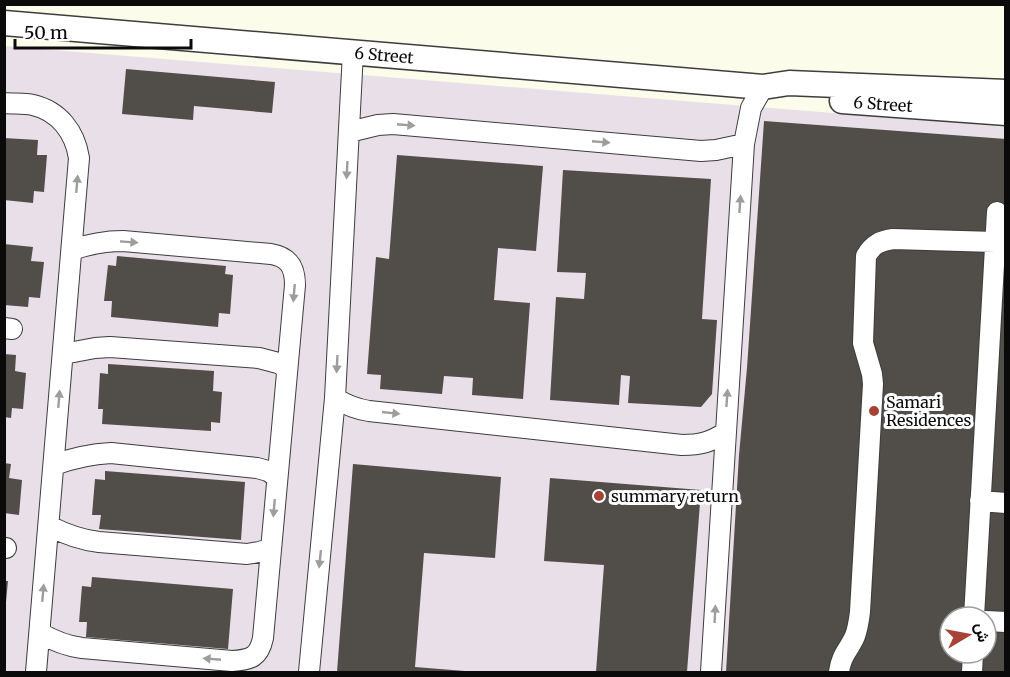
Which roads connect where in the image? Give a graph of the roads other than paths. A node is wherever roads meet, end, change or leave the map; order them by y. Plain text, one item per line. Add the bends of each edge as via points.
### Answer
1 (4, 23) edge
2 (353, 52) junction
3 (763, 87) junction
4 (1005, 92) edge
5 (4, 103) edge
6 (1005, 113) edge
7 (349, 132) junction
8 (744, 144) junction
9 (997, 212) dead end
10 (995, 242) junction
11 (72, 250) junction
12 (63, 354) junction
13 (287, 368) junction
14 (997, 382) edge
15 (335, 398) junction
16 (725, 433) junction
17 (54, 465) junction
18 (277, 477) junction
19 (980, 501) junction
20 (1005, 503) edge
21 (49, 526) junction
22 (270, 549) junction
23 (975, 605) edge
24 (40, 633) junction
25 (36, 672) edge
26 (309, 672) edge
27 (711, 672) edge
28 (839, 672) edge

1 - 2 street, 6 Street
2 - 3 street, 6 Street
2 - 7 street
3 - 4 street, 6 Street via 789,83
3 - 6 street, 6 Street via 800,98
3 - 8 street via 751,108
11 -> 5 street via 79,168 74,138 61,120 42,108
7 -> 8 street via 393,124 702,151
7 -> 15 street
16 -> 8 street
9 - 10 street
10 - 14 street
10 - 28 street via 882,240 866,256 863,343 873,384 860,612 859,625
11 - 12 street
11 -> 13 street via 105,241 123,241 280,255 293,267 295,276
12 - 13 street via 110,347 259,358
17 -> 12 street
13 - 18 street
14 - 19 street
15 -> 16 street via 369,411 682,445 698,445
15 -> 26 street
27 -> 16 street
17 - 18 street via 92,453 111,453 257,468
17 - 21 street
18 -> 22 street
19 - 20 street
19 - 23 street
21 - 22 street via 66,535 99,542 247,554
24 -> 21 street
22 -> 24 street via 263,638 257,654 250,659 232,661 82,648
24 - 25 street

